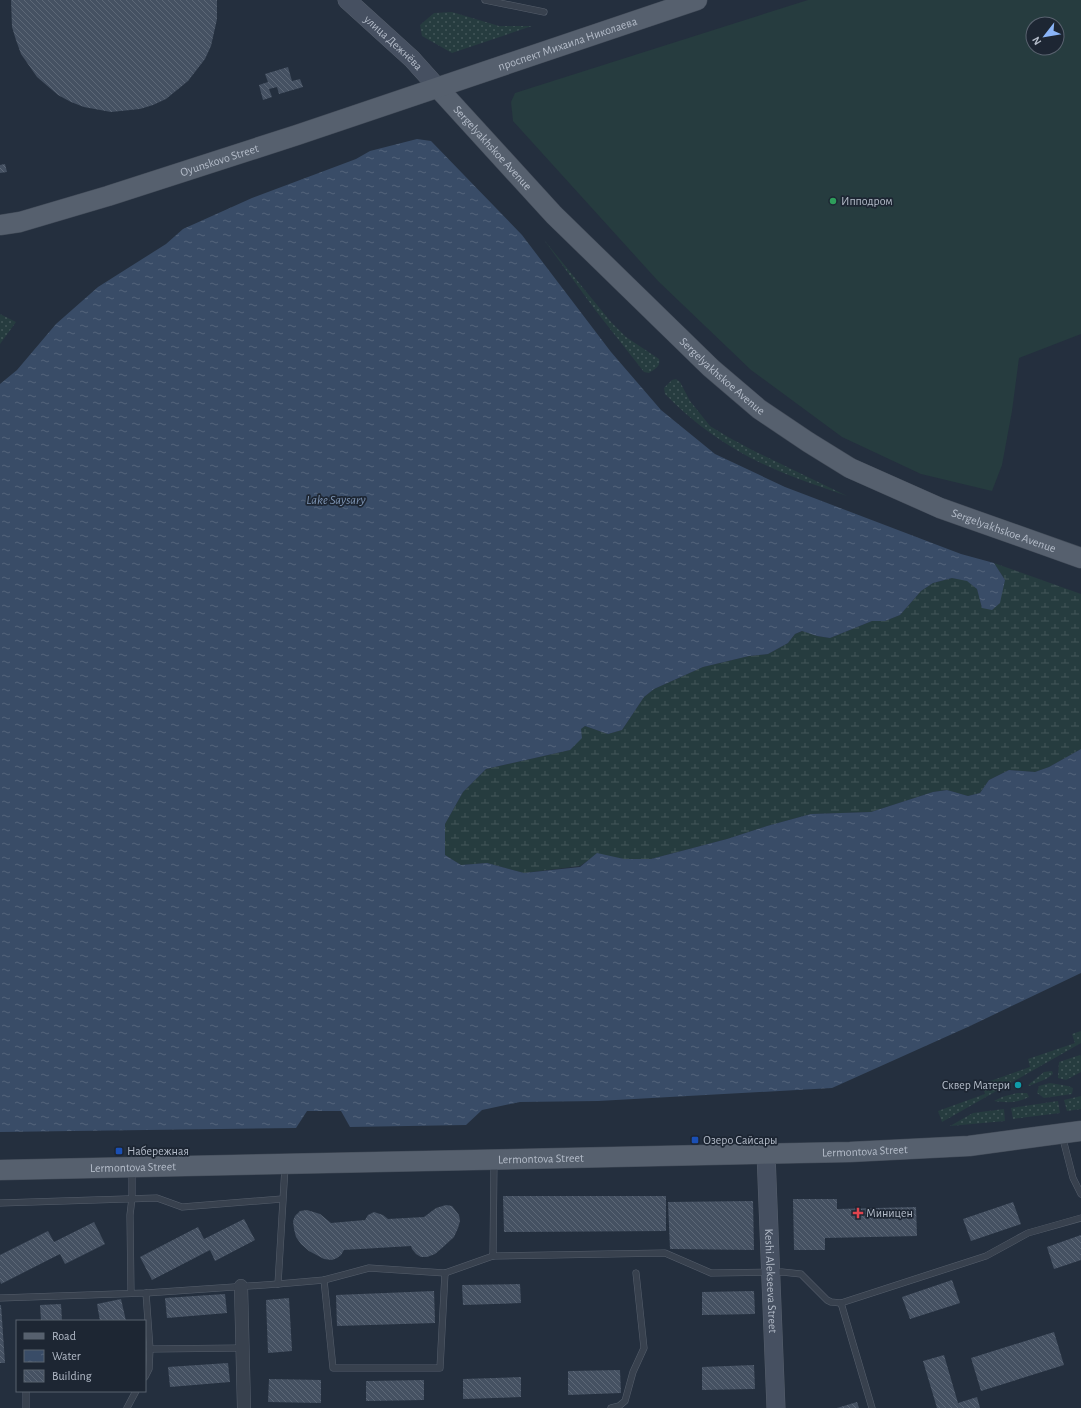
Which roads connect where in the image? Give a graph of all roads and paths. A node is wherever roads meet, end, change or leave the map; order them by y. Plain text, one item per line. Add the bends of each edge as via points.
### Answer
1 (347, 0) edge
2 (485, 0) edge
3 (697, 0) edge
4 (544, 12) dead end
5 (438, 88) junction
6 (0, 225) edge
7 (1081, 558) edge
8 (1072, 1132) edge
9 (766, 1154) junction
10 (494, 1160) junction
11 (286, 1164) junction
12 (132, 1167) junction
13 (0, 1170) edge
14 (1081, 1194) edge
15 (132, 1198) junction
16 (282, 1199) junction
17 (0, 1203) edge
18 (1081, 1218) edge
19 (494, 1256) junction
20 (770, 1272) junction
21 (445, 1273) junction
22 (636, 1273) dead end
23 (324, 1280) junction
24 (278, 1284) junction
25 (241, 1286) junction
26 (131, 1293) junction
27 (146, 1293) junction
28 (0, 1298) edge
29 (841, 1303) junction
30 (243, 1348) junction
31 (150, 1349) junction
32 (146, 1375) edge
33 (26, 1392) edge
34 (135, 1392) edge
35 (26, 1408) edge
36 (127, 1408) edge
37 (244, 1408) edge
38 (611, 1408) edge
39 (776, 1408) edge
40 (872, 1408) edge

1 - 5 main road, улица Дежнёва via 412,59
2 - 4 lane
3 - 5 main road, проспект Михаила Николаева via 671,6
5 - 6 main road, Oyunskovo Street via 108,196 20,222
5 - 7 main road, Sergelyakhskoe Avenue via 554,214 712,368 759,409 850,468 940,508
8 - 9 main road, Lermontova Street via 969,1146
8 - 14 lane via 1073,1178
9 - 10 main road, Lermontova Street
9 - 20 main road, Keshi Alekseeva Street
10 - 11 main road, Lermontova Street
10 - 19 lane
11 - 12 main road, Lermontova Street
11 - 16 lane
12 - 13 main road, Lermontova Street
12 - 15 lane
15 - 16 lane via 157,1198 182,1207
15 - 17 lane
15 - 26 lane
16 - 24 lane
18 - 29 lane via 1028,1233 986,1256
19 - 20 lane via 665,1253 711,1273
19 - 21 lane
20 - 29 lane via 801,1274 827,1300
20 - 39 main road, Keshi Alekseeva Street
21 - 23 lane via 369,1268
21 - 23 lane via 440,1368 333,1368
22 - 38 lane via 644,1348 633,1372 625,1401
23 - 24 lane
24 - 25 lane
25 - 27 lane
25 - 30 street
26 - 27 lane
26 - 28 lane
27 - 31 lane
29 - 40 lane
30 - 31 lane
30 - 37 street
31 - 32 lane via 149,1369
33 - 35 lane
34 - 36 lane

